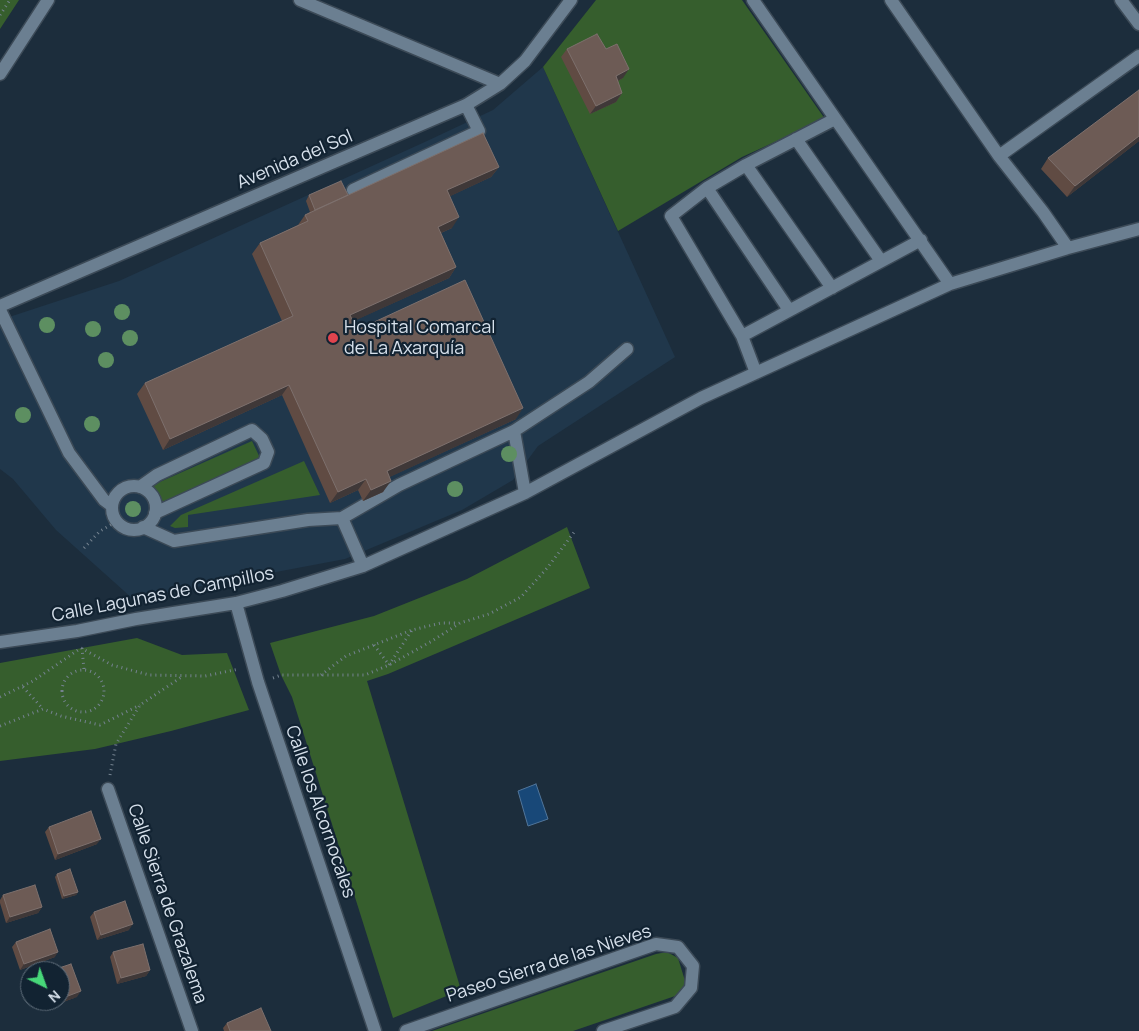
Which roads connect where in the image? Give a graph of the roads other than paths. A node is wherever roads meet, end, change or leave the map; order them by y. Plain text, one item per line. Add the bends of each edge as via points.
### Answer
1 (48, 0) edge
2 (300, 0) edge
3 (571, 0) edge
4 (753, 0) edge
5 (891, 0) edge
6 (1122, 0) edge
7 (1139, 24) edge
8 (1139, 56) edge
9 (0, 74) edge
10 (500, 84) junction
11 (466, 106) junction
12 (835, 120) junction
13 (796, 140) junction
14 (1000, 156) junction
15 (746, 165) junction
16 (707, 188) junction
17 (352, 190) dead end
18 (1139, 229) edge
19 (921, 240) junction
20 (1068, 248) junction
21 (881, 261) junction
22 (950, 284) junction
23 (832, 288) junction
24 (0, 308) edge
25 (789, 310) junction
26 (742, 336) junction
27 (627, 349) dead end
28 (756, 373) junction
29 (514, 431) junction
30 (140, 487) junction
31 (525, 493) junction
32 (112, 506) junction
33 (155, 514) junction
34 (342, 518) junction
35 (143, 528) junction
36 (363, 566) junction
37 (236, 603) junction
38 (0, 642) edge
39 (108, 789) road end
40 (192, 1031) edge
41 (375, 1031) edge
42 (406, 1031) edge
43 (603, 1031) edge

1 - 9 street
2 - 10 street
3 - 10 street, Avenida del Sol via 525,61
4 - 12 street
5 - 14 street
6 - 7 street
8 - 14 street
10 - 11 street, Avenida del Sol
11 - 17 street via 479,131
11 - 24 street, Avenida del Sol
12 - 13 street
12 - 19 street
13 - 15 street
13 - 21 street
14 - 20 street
15 - 16 street
15 - 23 street
16 - 25 street
16 - 26 street via 671,216
18 - 20 street, Calle Lagunas de Campillos
19 - 21 street
19 - 22 street
20 - 22 street, Calle Lagunas de Campillos
21 - 23 street
22 - 28 street, Calle Lagunas de Campillos
23 - 25 street
24 - 32 street via 69,453
25 - 26 street
26 - 28 street
27 - 29 street via 589,382
28 - 31 street, Calle Lagunas de Campillos via 700,398
29 - 31 street
29 - 34 street via 399,485
30 - 32 street via 121,490
30 - 33 street via 151,494
30 - 33 street via 157,475 252,430 262,439 268,452 264,463
31 - 36 street, Calle Lagunas de Campillos
32 - 35 street via 116,521 122,526
33 - 35 street
34 - 35 street via 308,520 174,541
34 - 36 street
36 - 37 street, Calle Lagunas de Campillos
37 - 38 street, Calle Lagunas de Campillos
37 - 41 street, Calle los Alcornocales via 258,682
39 - 40 street, Calle Sierra de Grazalema
42 - 43 street, Paseo Sierra de las Nieves via 656,944 678,946 693,966 691,988 675,1007

